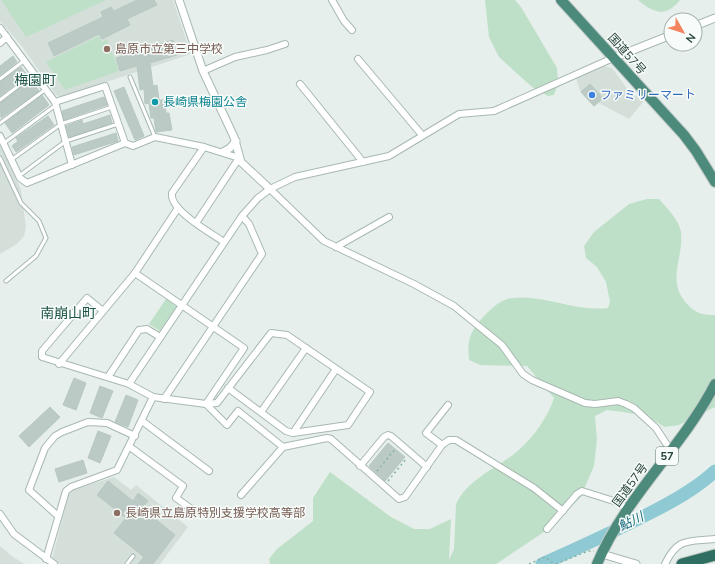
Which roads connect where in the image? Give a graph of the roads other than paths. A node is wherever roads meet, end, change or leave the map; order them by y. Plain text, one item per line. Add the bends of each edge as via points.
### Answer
1 (179, 0) edge
2 (332, 0) edge
3 (561, 0) edge
4 (715, 18) edge
5 (703, 23) edge
6 (0, 28) edge
7 (352, 30) dead end
8 (7, 37) junction
9 (663, 38) edge
10 (0, 43) edge
11 (285, 44) dead end
12 (613, 58) junction
13 (358, 59) dead end
14 (25, 60) junction
15 (203, 71) junction
16 (35, 73) junction
17 (130, 77) dead end
18 (0, 79) edge
19 (300, 84) dead end
20 (46, 89) junction
21 (0, 100) edge
22 (56, 104) junction
23 (112, 107) junction
24 (0, 123) edge
25 (61, 124) junction
26 (118, 124) junction
27 (422, 135) junction
28 (0, 136) edge
29 (155, 138) junction
30 (66, 141) junction
31 (236, 141) junction
32 (4, 143) junction
33 (125, 143) junction
34 (204, 147) junction
35 (223, 152) junction
36 (0, 158) edge
37 (239, 158) junction
38 (12, 160) junction
39 (363, 162) junction
40 (72, 165) junction
41 (19, 176) junction
42 (715, 182) edge
43 (270, 189) junction
44 (178, 208) junction
45 (242, 216) junction
46 (389, 217) dead end
47 (196, 223) junction
48 (224, 242) junction
49 (336, 247) junction
50 (135, 273) junction
51 (6, 281) dead end
52 (182, 305) junction
53 (103, 311) junction
54 (213, 327) junction
55 (160, 337) junction
56 (306, 348) junction
57 (59, 364) junction
58 (336, 370) junction
59 (108, 377) junction
60 (129, 384) junction
61 (715, 384) edge
62 (228, 388) junction
63 (153, 396) junction
64 (164, 399) junction
65 (206, 404) junction
66 (448, 406) dead end
67 (261, 412) junction
68 (142, 421) junction
69 (293, 433) junction
70 (135, 436) junction
71 (442, 445) junction
72 (130, 447) junction
73 (283, 447) junction
74 (671, 451) junction
75 (360, 466) junction
76 (426, 467) junction
77 (208, 471) dead end
78 (241, 495) dead end
79 (190, 508) dead end
80 (628, 509) junction
81 (563, 511) junction
82 (0, 514) edge
83 (58, 516) junction
84 (547, 529) dead end
85 (715, 539) edge
86 (602, 554) junction
87 (715, 555) edge
88 (133, 556) dead end
89 (46, 559) junction
90 (54, 564) edge
91 (126, 564) edge
92 (597, 564) edge
93 (636, 564) edge
94 (665, 564) edge
95 (682, 564) edge

1 - 15 street
2 - 7 street
3 - 12 highway, 国道57号
4 - 5 street
6 - 8 street
8 - 10 street
8 - 14 street
9 - 12 street
11 - 15 street via 235,57
12 - 27 street via 494,111 459,114
12 - 42 highway, 国道57号 via 684,136
13 - 27 street
14 - 16 street
14 - 18 lane
15 - 31 street
16 - 20 street
16 - 21 lane
17 - 29 lane
19 - 39 street
20 - 22 street
20 - 24 lane
22 - 23 street via 105,86
22 - 25 street
22 - 32 lane
23 - 25 lane
23 - 26 street
25 - 30 street
25 - 38 lane
26 - 30 lane
26 - 33 street
27 - 39 street via 389,156
28 - 32 street
29 - 33 street via 133,146
29 - 34 street
30 - 40 street
30 - 41 lane
31 - 35 street
31 - 37 street
32 - 38 street
33 - 40 street
34 - 35 street
34 - 44 street via 172,193 173,201
35 - 37 street
36 - 51 lane via 21,203 38,221 46,238 36,256
37 - 43 street via 243,166
37 - 47 street
38 - 41 street
39 - 43 street via 306,174
40 - 41 street via 30,183
43 - 45 street via 254,201
43 - 49 street via 316,234
44 - 47 street
44 - 50 street
45 - 48 street
45 - 54 street via 249,224 262,254
46 - 49 street
47 - 48 street
48 - 52 street
49 - 74 street via 454,306 502,344 523,374 541,385 585,403 618,401 634,408 656,428
50 - 52 street
50 - 53 street
52 - 54 street
52 - 55 street
53 - 57 street
53 - 57 street via 87,298 42,351 44,359
54 - 64 street
54 - 65 street via 244,348
55 - 59 street via 147,329 139,330
55 - 60 street
56 - 58 street
56 - 62 street via 287,335 271,334
56 - 67 street
57 - 59 street
58 - 69 street
58 - 69 street via 370,392 348,424
59 - 60 street
60 - 63 street
61 - 74 highway, 国道57号 / 57 via 694,421
62 - 65 street via 217,403
62 - 67 street
63 - 64 street
63 - 68 street
64 - 65 street
65 - 73 street via 227,425 238,411
66 - 71 street via 426,433
67 - 69 street via 286,431
68 - 70 street
68 - 77 street
70 - 72 street
70 - 83 street via 107,423 88,422 55,436 45,448 28,490
71 - 76 street
71 - 81 street via 449,440 456,440 534,488
72 - 79 street via 183,486 176,498
72 - 83 street via 117,470 66,491
73 - 75 street via 327,438
73 - 78 street
74 - 80 highway, 国道57号 / 57
75 - 76 street via 386,435 391,436
75 - 76 street via 396,498 402,499
80 - 81 street via 617,502 582,491
80 - 86 highway, 国道57号 / 57
81 - 84 street
82 - 89 street via 14,534
83 - 89 street
85 - 94 street via 688,540 680,543 673,549
86 - 92 highway, 国道57号 / 57
86 - 93 street
87 - 95 highway
88 - 91 lane
89 - 90 street

